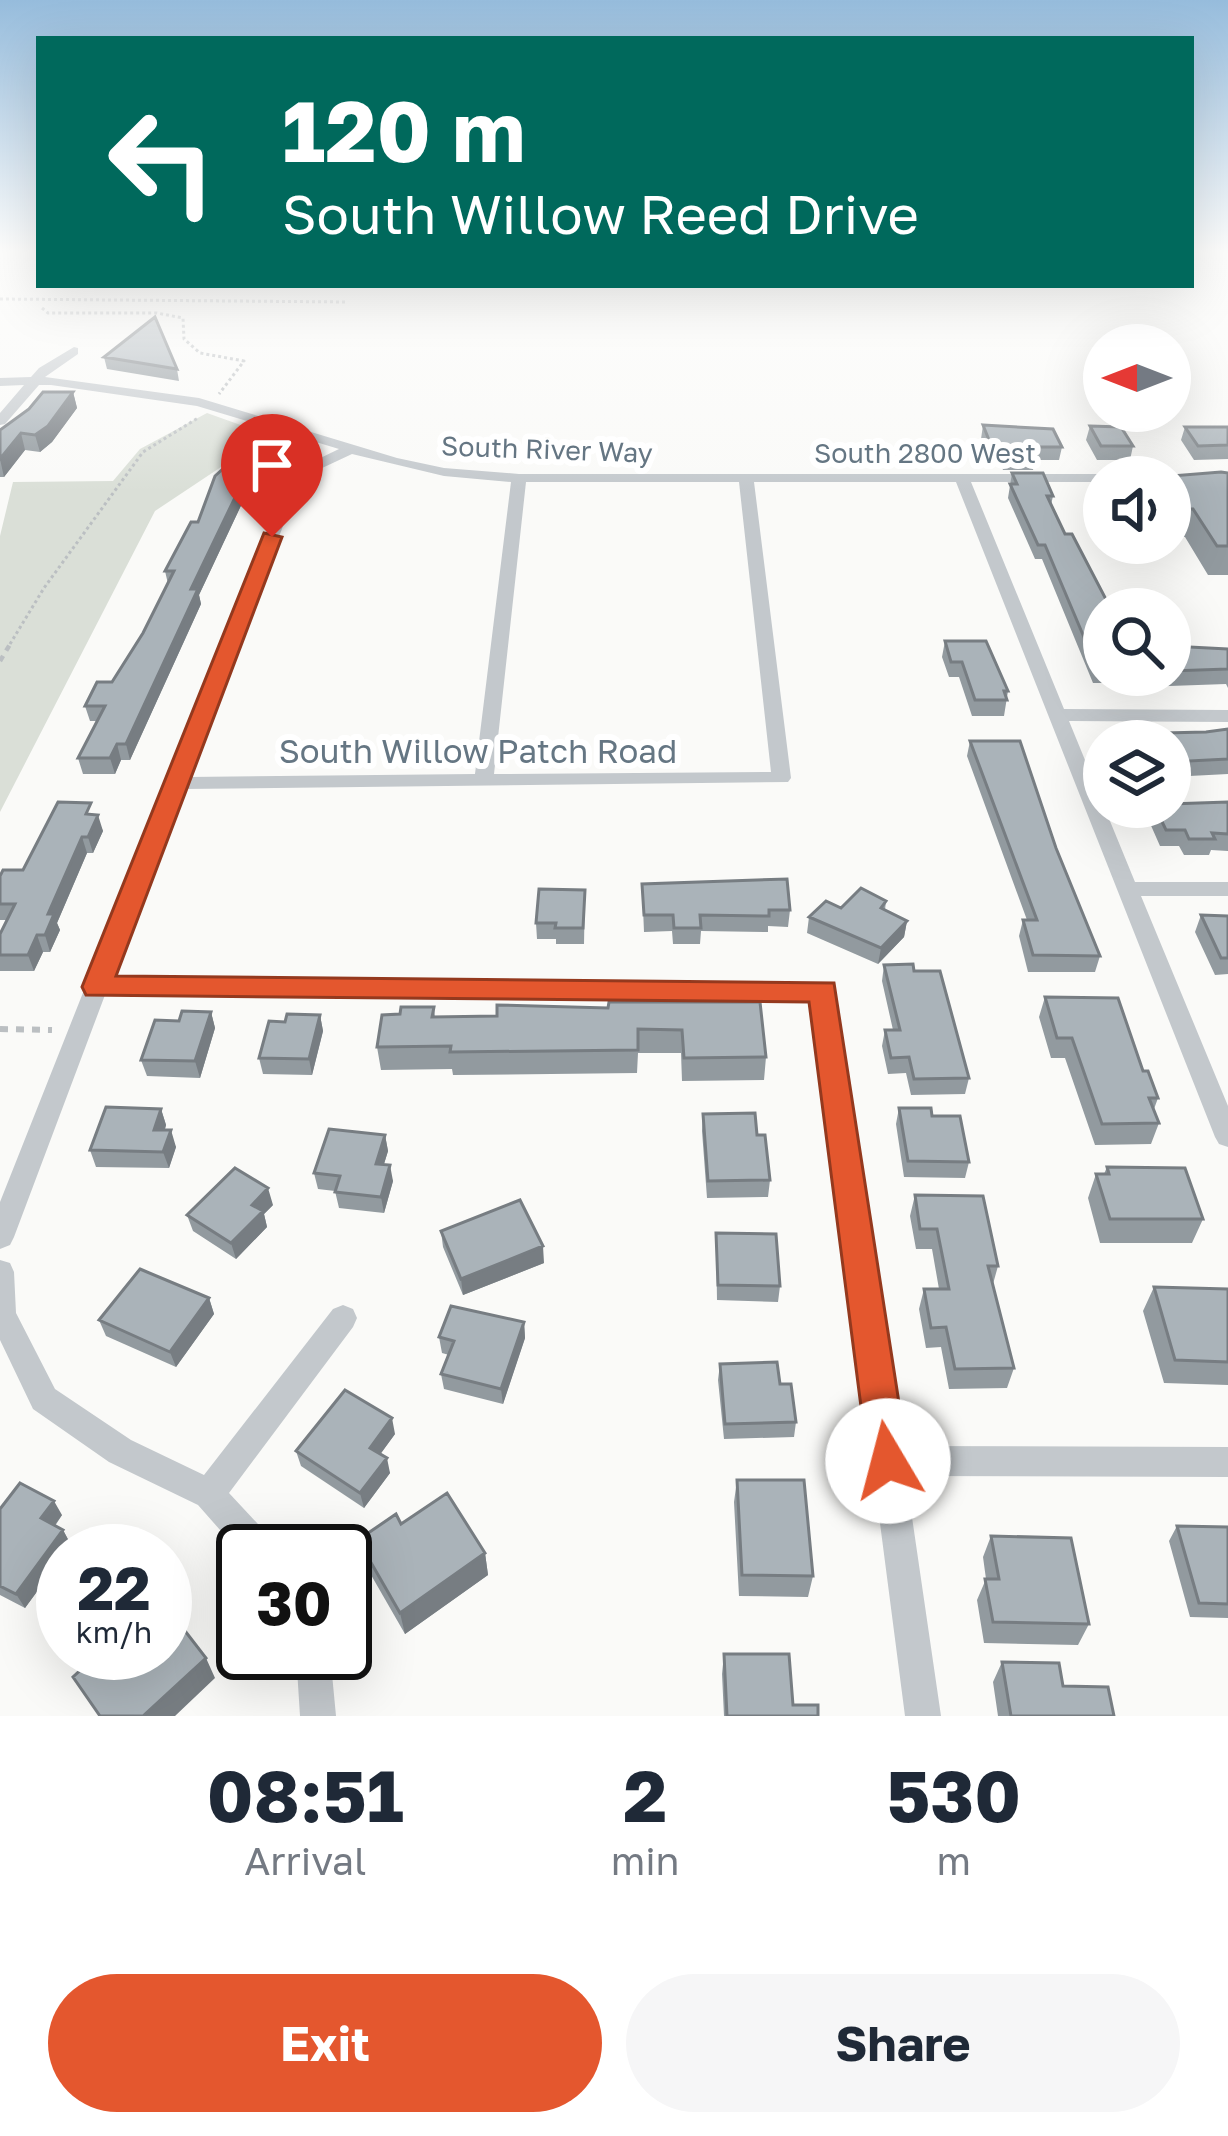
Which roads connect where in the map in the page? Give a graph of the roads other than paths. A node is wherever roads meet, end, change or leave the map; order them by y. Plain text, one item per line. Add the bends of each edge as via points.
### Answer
1 (74, 351) dead end
2 (34, 381) junction
3 (0, 382) edge
4 (0, 421) edge
5 (349, 450) junction
6 (746, 477) junction
7 (961, 477) junction
8 (519, 478) junction
9 (1083, 478) edge
10 (1058, 715) junction
11 (1228, 716) edge
12 (484, 780) junction
13 (176, 783) junction
14 (1127, 889) junction
15 (1228, 889) edge
16 (97, 987) junction
17 (1227, 1130) edge
18 (0, 1237) edge
19 (0, 1272) edge
20 (343, 1318) dead end
21 (888, 1461) junction
22 (1228, 1462) edge
23 (209, 1494) junction
24 (236, 1524) edge
25 (315, 1680) edge
26 (318, 1716) edge
27 (923, 1716) edge

1 - 2 street
2 - 3 street, South River Way
2 - 4 street
2 - 5 street, South River Way via 199,402
5 - 8 street, South River Way via 444,472
5 - 13 street via 315,466 287,496
6 - 7 street, South 2800 West
6 - 8 street, South River Way
6 - 12 street, South Willow Patch Road via 781,778
7 - 9 street, South 2800 West
7 - 10 street
8 - 12 street
10 - 11 street
10 - 14 street
12 - 13 street, South Willow Patch Road
13 - 16 street
14 - 15 street
14 - 17 street
16 - 18 street
16 - 21 street via 823,991
19 - 23 street via 2,1314 44,1400 120,1451
20 - 23 street
21 - 22 street
21 - 27 street
23 - 24 street
25 - 26 street

